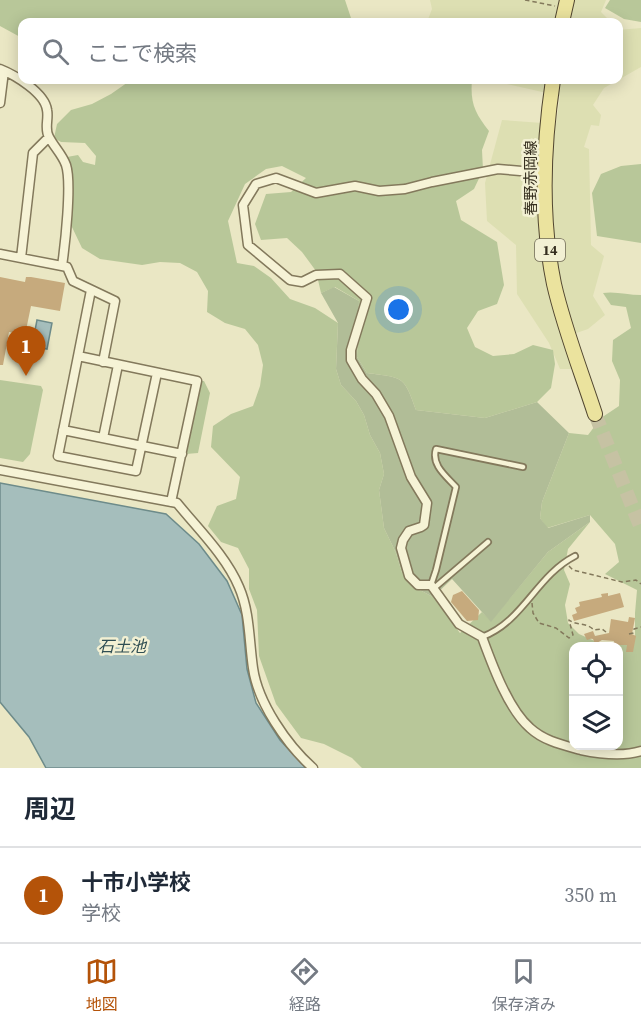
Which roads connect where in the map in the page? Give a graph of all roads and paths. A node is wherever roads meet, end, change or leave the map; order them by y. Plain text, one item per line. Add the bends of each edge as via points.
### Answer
1 (525, 0) edge
2 (566, 4) edge
3 (2, 70) edge
4 (18, 80) edge
5 (25, 84) edge
6 (552, 84) edge
7 (0, 103) edge
8 (49, 137) junction
9 (544, 173) junction
10 (0, 254) edge
11 (21, 258) junction
12 (62, 266) junction
13 (91, 290) junction
14 (78, 356) junction
15 (103, 362) junction
16 (118, 365) junction
17 (157, 373) junction
18 (595, 414) tunnel mouth
19 (63, 430) junction
20 (103, 438) junction
21 (142, 446) junction
22 (182, 454) junction
23 (523, 467) dead end
24 (0, 470) edge
25 (171, 502) junction
26 (488, 542) dead end
27 (575, 556) dead end
28 (564, 561) junction
29 (641, 584) edge
30 (432, 587) junction
31 (533, 593) junction
32 (641, 627) edge
33 (606, 632) dead end
34 (628, 634) dead end
35 (482, 637) junction
36 (641, 751) edge
37 (313, 768) edge

1 - 2 path
3 - 4 street
3 - 7 street
5 - 8 street via 45,104
6 - 9 main road, 春野赤岡線 / 14
8 - 11 street via 33,153
8 - 12 street via 61,154 68,178
9 - 18 main road, 春野赤岡線 / 14 via 554,283
9 - 30 street via 498,169 405,189 379,191 355,186 316,193 276,178 256,184 243,205 248,244 290,280 302,282 316,275 340,274 367,298 351,360 389,416 411,477 427,503 424,525 409,531 401,548 409,576 418,585
10 - 11 street
11 - 12 street
12 - 13 street via 67,267 73,281
13 - 14 street
13 - 15 street via 115,301
14 - 15 street
14 - 19 street
15 - 16 street
16 - 17 street
16 - 20 street
17 - 21 street
17 - 22 street via 197,381
19 - 20 street
19 - 21 street via 58,456 136,471
20 - 21 street
21 - 22 street
22 - 25 street
23 - 30 lane via 436,449 436,465 456,487
24 - 25 street
25 - 37 street via 177,503 234,577 244,600 259,689 290,743
26 - 30 lane
27 - 28 lane
28 - 29 path via 573,570
28 - 31 lane
30 - 35 street via 459,624
31 - 33 path via 533,613 539,623 556,627 569,638 573,635 569,620
31 - 35 lane via 511,620
32 - 34 path
35 - 36 street via 502,686 528,727 540,736 587,751

